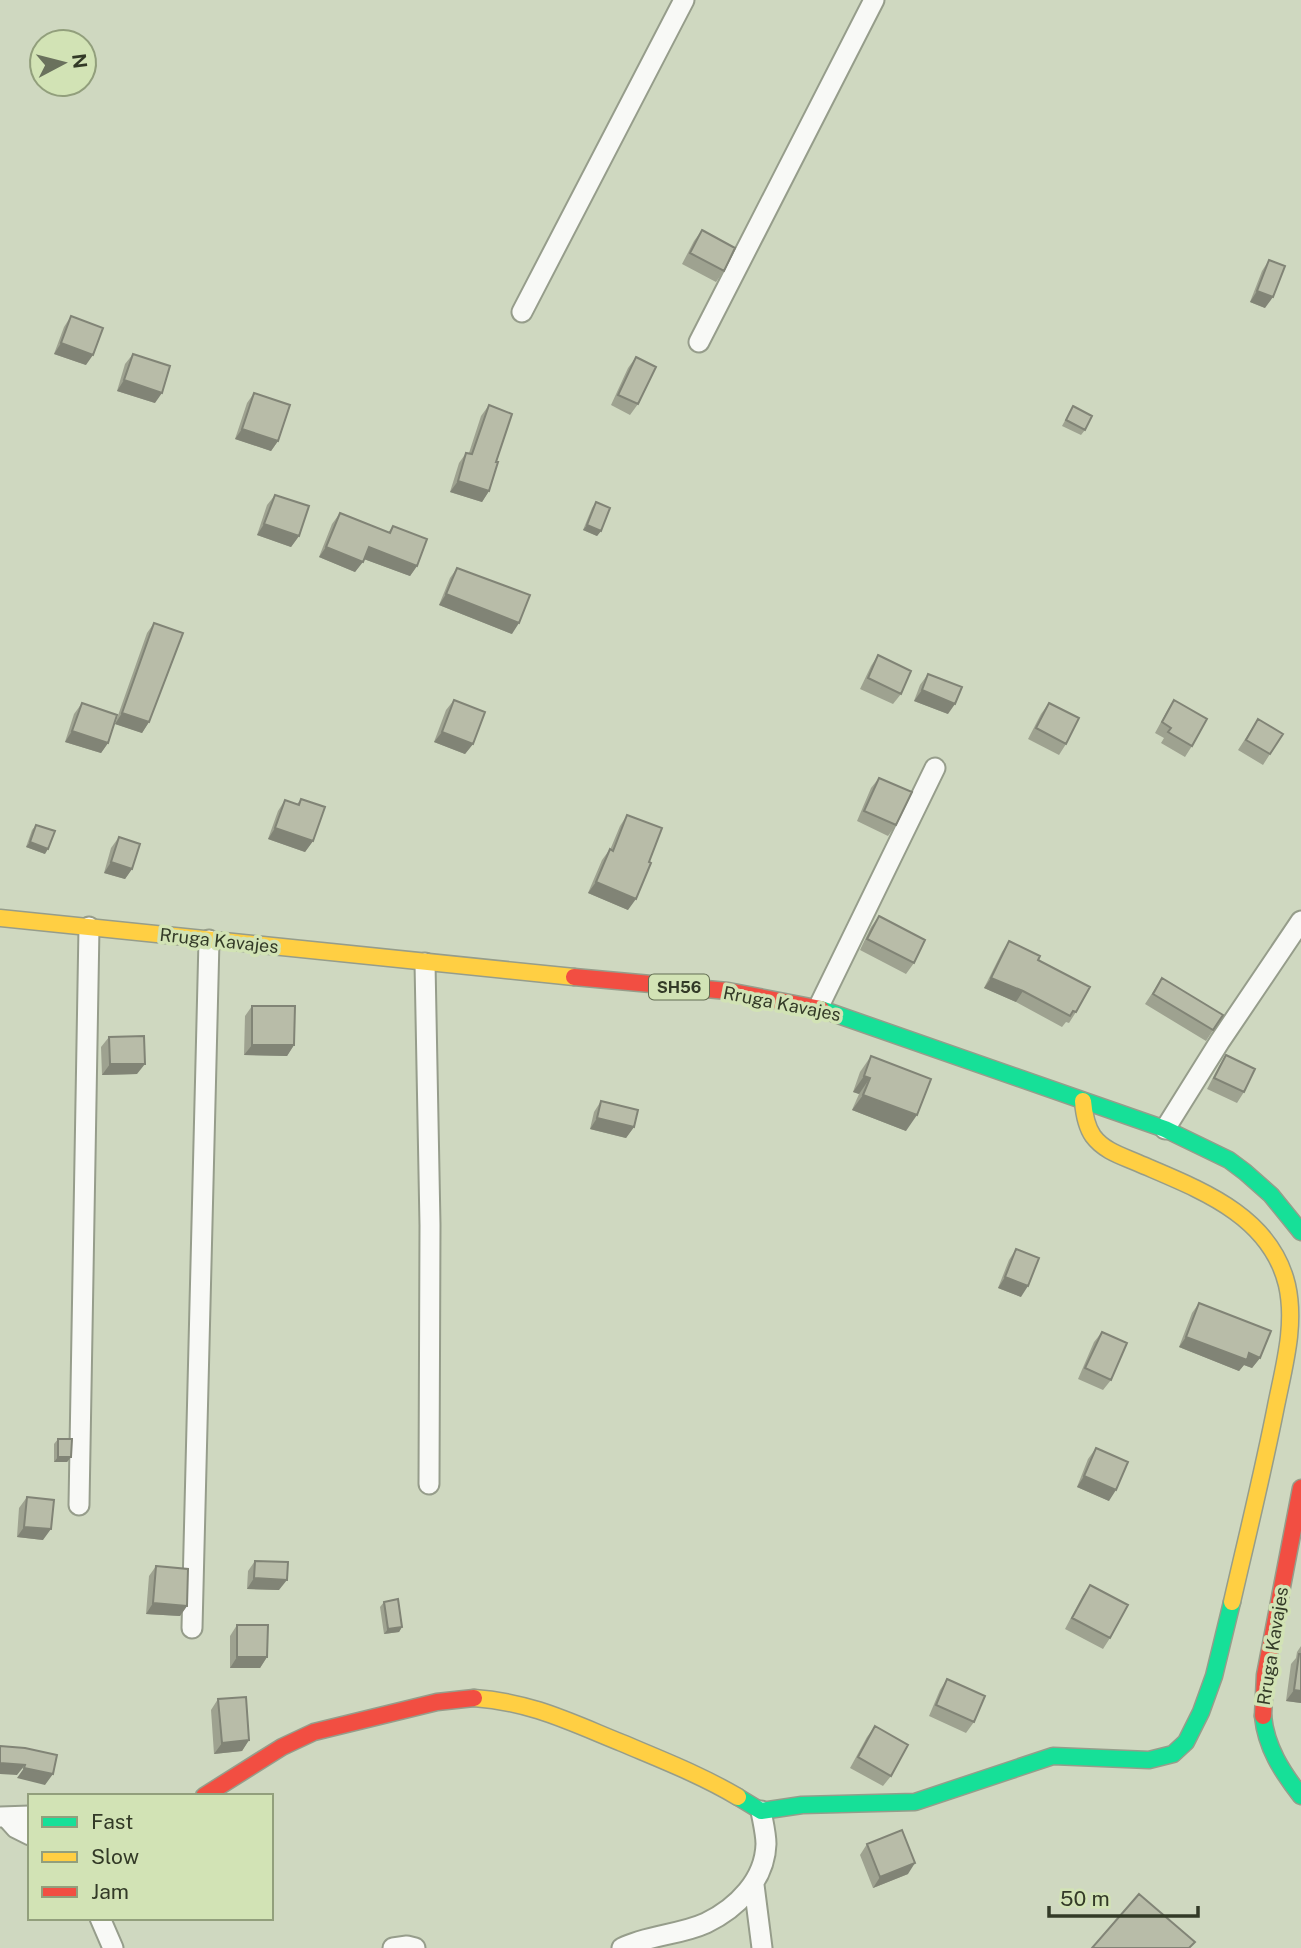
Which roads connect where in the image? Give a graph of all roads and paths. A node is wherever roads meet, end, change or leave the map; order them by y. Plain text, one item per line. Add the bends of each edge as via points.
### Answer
1 (684, 0) edge
2 (874, 0) edge
3 (522, 312) dead end
4 (699, 342) dead end
5 (935, 768) dead end
6 (0, 920) edge
7 (1301, 921) edge
8 (89, 927) junction
9 (209, 940) junction
10 (425, 963) junction
11 (818, 1008) junction
12 (1083, 1101) junction
13 (1165, 1129) junction
14 (1301, 1232) edge
15 (429, 1485) dead end
16 (1301, 1488) edge
17 (79, 1505) dead end
18 (192, 1629) dead end
19 (1298, 1792) edge
20 (207, 1794) edge
21 (761, 1811) junction
22 (28, 1816) edge
23 (3, 1817) edge
24 (28, 1834) edge
25 (754, 1885) junction
26 (101, 1920) edge
27 (113, 1948) edge
28 (393, 1948) edge
29 (415, 1948) edge
30 (622, 1948) edge
31 (762, 1948) edge

1 - 3 street
2 - 4 street
5 - 11 street
6 - 8 street, Rruga Kavajes / SH56
7 - 13 street
8 - 9 street, Rruga Kavajes / SH56
8 - 17 street
9 - 10 street, Rruga Kavajes / SH56
9 - 18 street
10 - 11 street, Rruga Kavajes / SH56 via 728,991
10 - 15 street
11 - 12 street, Rruga Kavajes / SH56
12 - 13 street, Rruga Kavajes / SH56
12 - 21 street via 1093,1136 1107,1150 1201,1190 1247,1220 1279,1261 1287,1286 1289,1340 1266,1455 1214,1676 1201,1712 1186,1742 1173,1754 1149,1759 1053,1756 915,1802 802,1805
13 - 14 street, Rruga Kavajes / SH56 via 1245,1172 1272,1195
16 - 19 street, Rruga Kavajes via 1262,1707 1270,1748
20 - 21 street via 314,1732 466,1698 534,1707 708,1779
21 - 25 street via 766,1844
22 - 23 street
23 - 24 street
25 - 30 street via 706,1923
25 - 31 street
26 - 27 street
28 - 29 street

